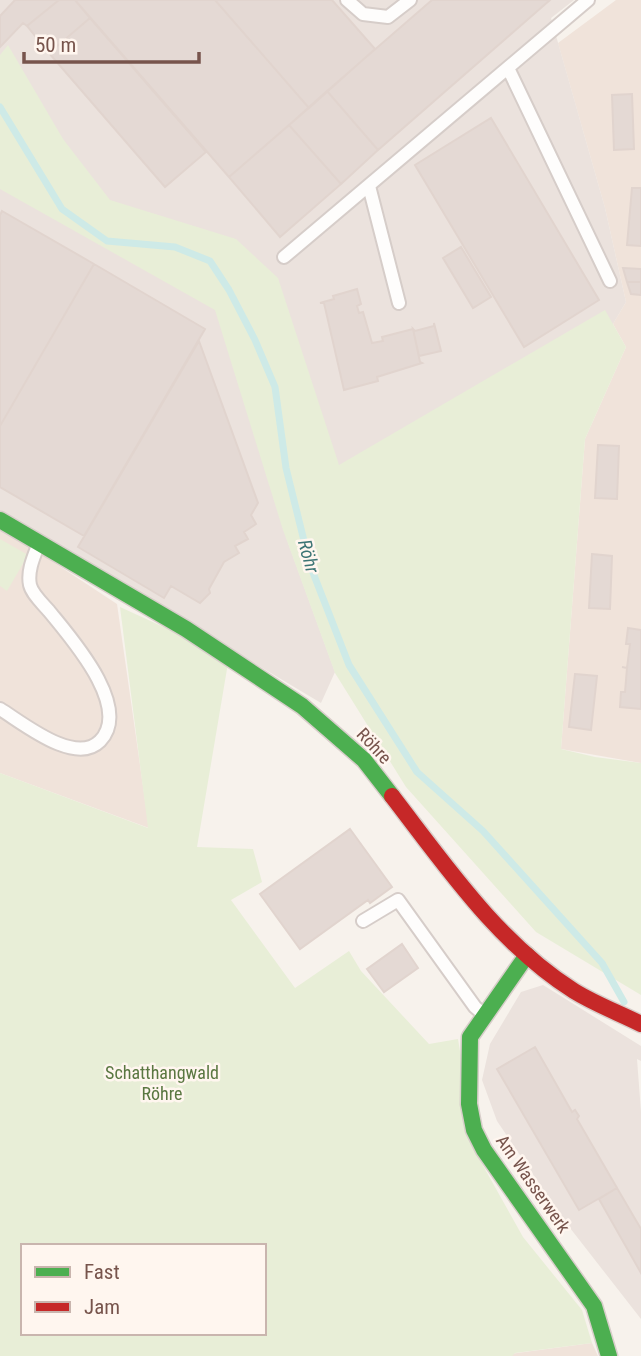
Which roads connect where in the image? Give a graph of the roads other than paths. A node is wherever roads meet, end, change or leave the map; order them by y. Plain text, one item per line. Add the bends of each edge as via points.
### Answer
1 (347, 0) edge
2 (410, 0) edge
3 (588, 0) edge
4 (508, 68) junction
5 (369, 186) junction
6 (285, 257) dead end
7 (610, 281) dead end
8 (399, 303) dead end
9 (0, 520) edge
10 (39, 543) junction
11 (0, 709) edge
12 (363, 921) dead end
13 (527, 956) junction
14 (485, 1014) junction
15 (641, 1024) edge
16 (609, 1356) edge

1 - 2 lane via 363,14 388,17
3 - 4 lane
4 - 5 lane
4 - 7 lane
5 - 6 lane
5 - 8 lane
9 - 10 main road, Röhre
10 - 11 lane via 30,569 30,587 105,691 110,711 107,731 99,742 86,748 64,747
10 - 13 main road, Röhre via 229,657 334,732 388,789 483,913
12 - 14 lane via 398,900 475,1007
13 - 14 main road, Am Wasserwerk
13 - 15 main road, Röhre via 574,991
14 - 16 main road, Am Wasserwerk via 470,1037 469,1104 474,1129 484,1150 594,1306

